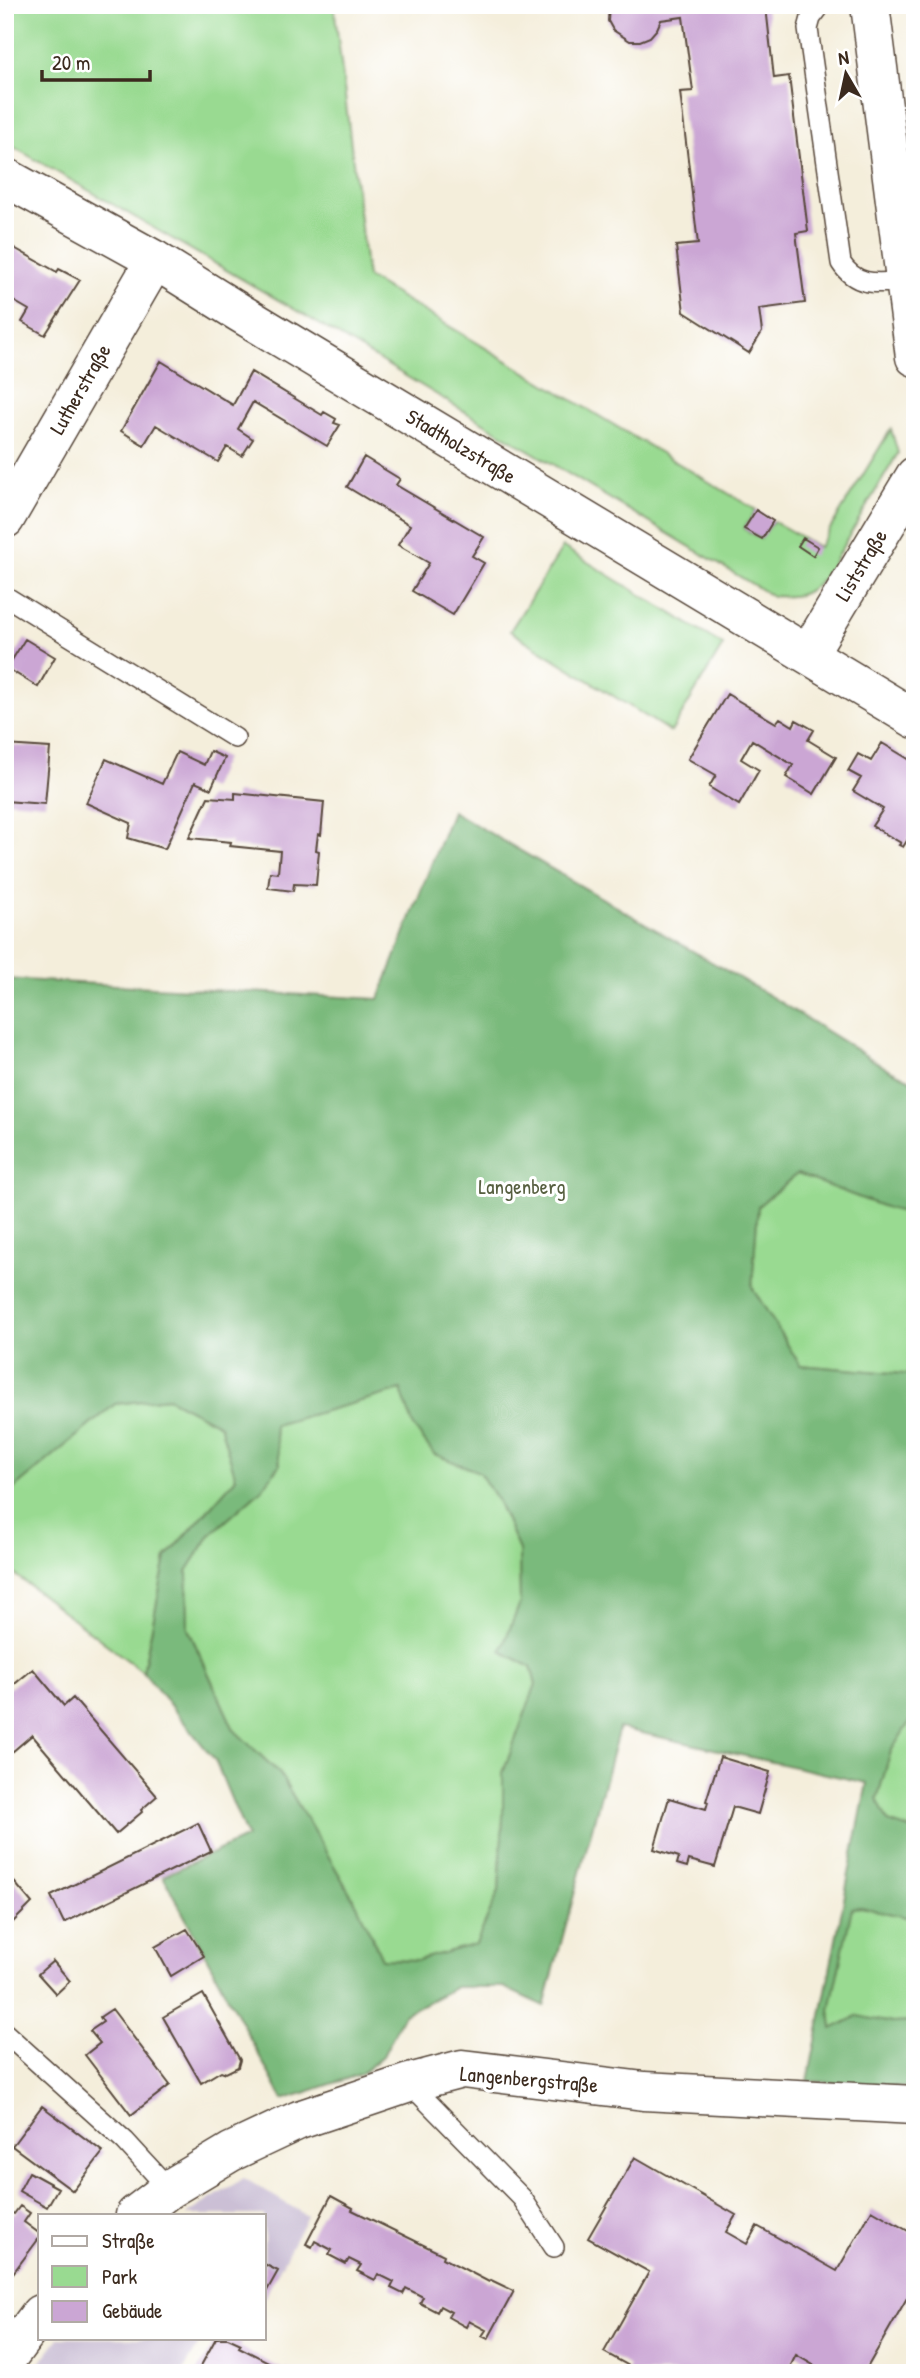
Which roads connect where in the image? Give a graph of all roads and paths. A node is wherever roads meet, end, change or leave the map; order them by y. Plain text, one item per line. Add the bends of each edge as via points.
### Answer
1 (821, 5) edge
2 (870, 5) edge
3 (5, 177) edge
4 (155, 260) junction
5 (906, 281) junction
6 (914, 338) edge
7 (915, 476) edge
8 (5, 519) edge
9 (5, 596) edge
10 (808, 654) junction
11 (915, 719) edge
12 (235, 738) dead end
13 (5, 2033) edge
14 (409, 2083) junction
15 (915, 2105) edge
16 (169, 2189) junction
17 (136, 2214) edge
18 (554, 2246) dead end
19 (38, 2317) edge
20 (5, 2361) edge

1 - 5 lane via 808,29 841,263 849,275 861,280
2 - 5 street
3 - 4 street, Stadtholzstraße
4 - 8 street, Lutherstraße
4 - 10 street, Stadtholzstraße
5 - 6 street
7 - 10 street, Liststraße
9 - 12 lane
10 - 11 street, Stadtholzstraße
13 - 16 lane via 125,2141
14 - 15 street, Langenbergstraße via 462,2069 644,2091
14 - 16 street, Langenbergstraße via 299,2120 231,2152
14 - 18 lane via 522,2198
16 - 17 street, Langenbergstraße
19 - 20 street

